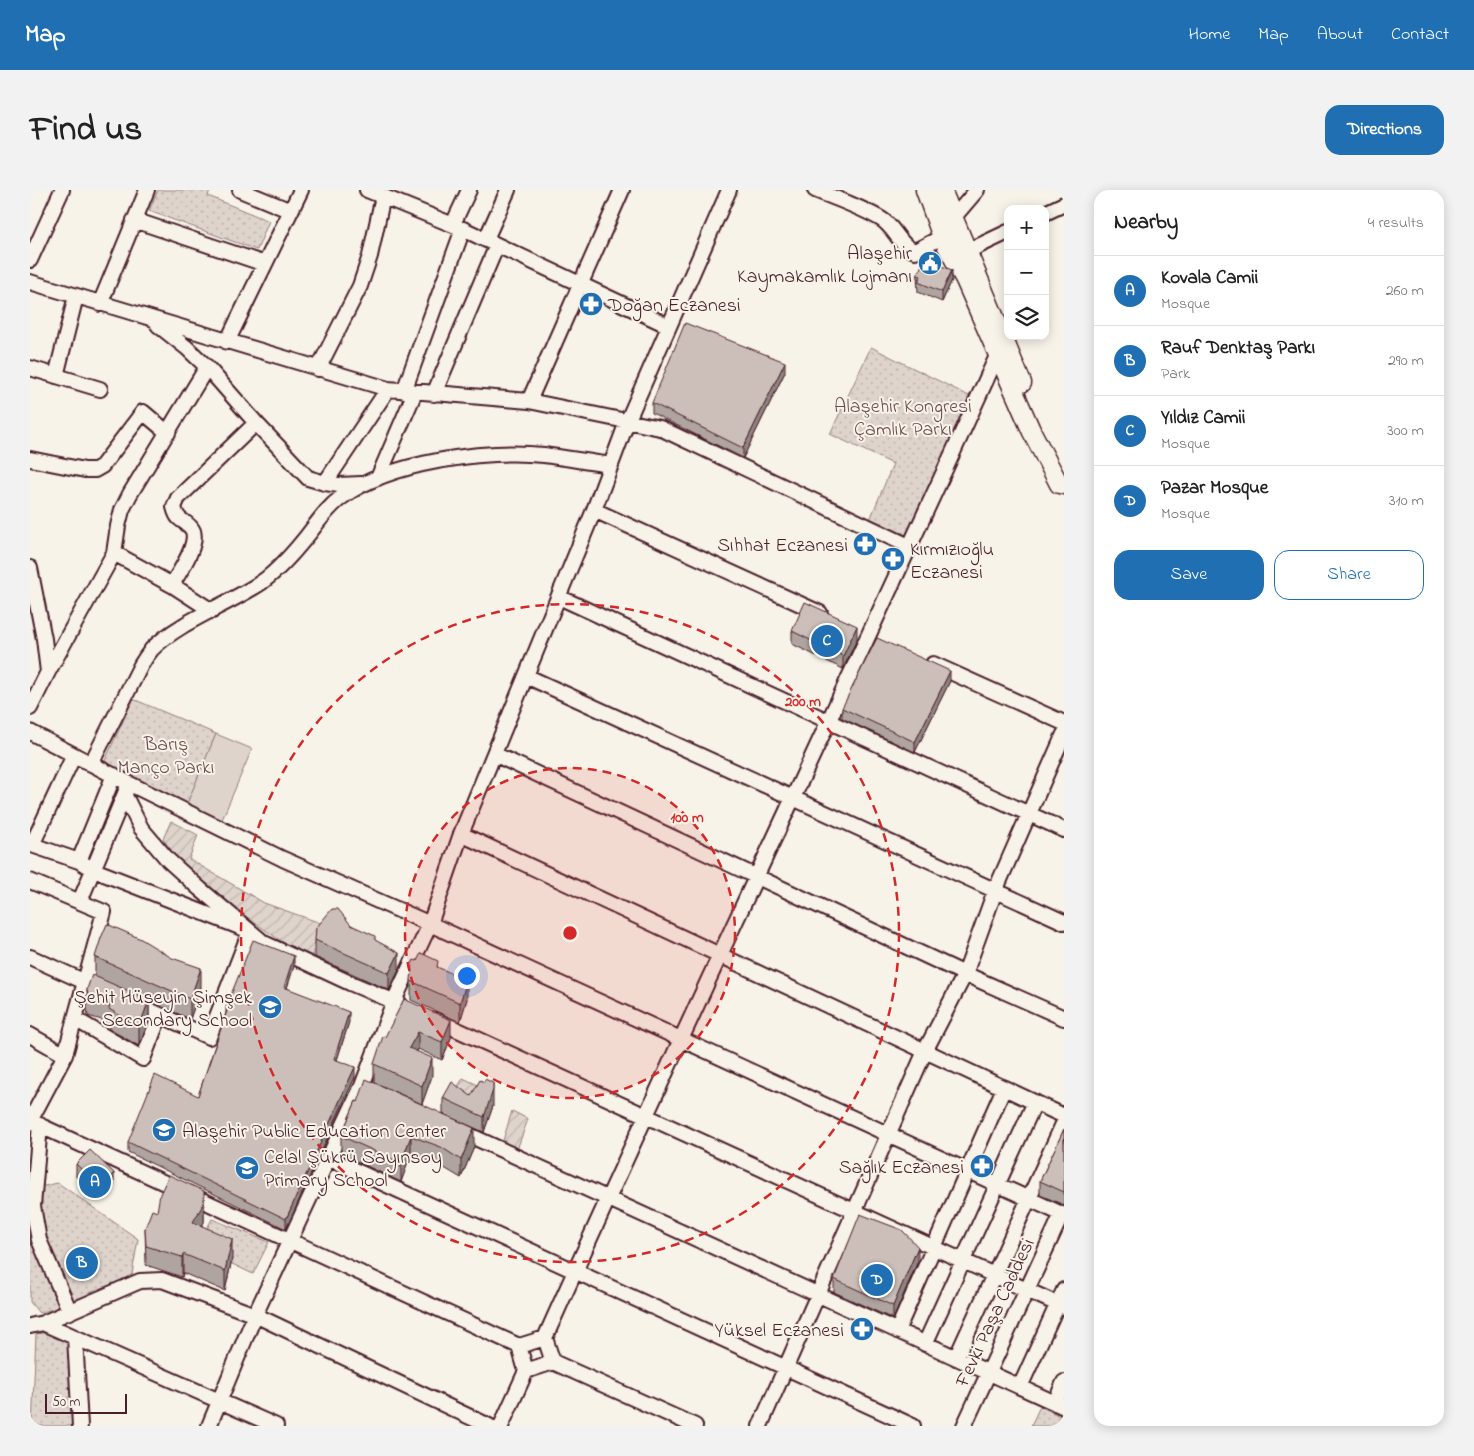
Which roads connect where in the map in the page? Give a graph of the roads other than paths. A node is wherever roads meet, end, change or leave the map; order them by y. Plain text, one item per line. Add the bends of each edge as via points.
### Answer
1 (62, 190) edge
2 (147, 190) edge
3 (240, 190) edge
4 (301, 190) edge
5 (367, 190) edge
6 (469, 190) edge
7 (508, 190) edge
8 (622, 190) edge
9 (729, 190) edge
10 (815, 190) edge
11 (925, 190) edge
12 (942, 190) edge
13 (977, 190) edge
14 (383, 196) junction
15 (1064, 204) edge
16 (291, 211) junction
17 (1049, 212) edge
18 (954, 217) junction
19 (134, 220) junction
20 (458, 226) junction
21 (1004, 234) edge
22 (942, 236) junction
23 (492, 242) junction
24 (968, 251) junction
25 (30, 260) edge
26 (265, 264) junction
27 (30, 282) edge
28 (580, 284) junction
29 (76, 296) junction
30 (100, 304) junction
31 (152, 320) junction
32 (669, 326) junction
33 (227, 342) junction
34 (997, 356) junction
35 (207, 367) junction
36 (30, 368) edge
37 (318, 369) junction
38 (56, 376) junction
39 (100, 389) dead end
40 (388, 389) junction
41 (410, 391) junction
42 (434, 394) junction
43 (529, 401) junction
44 (627, 422) junction
45 (256, 423) junction
46 (168, 433) junction
47 (30, 459) edge
48 (1064, 464) edge
49 (611, 465) junction
50 (378, 478) junction
51 (325, 483) junction
52 (363, 484) junction
53 (1064, 485) edge
54 (594, 510) junction
55 (911, 546) junction
56 (114, 553) junction
57 (30, 568) edge
58 (172, 585) junction
59 (559, 597) junction
60 (212, 611) junction
61 (834, 619) edge
62 (30, 631) edge
63 (44, 639) junction
64 (922, 659) edge
65 (526, 676) junction
66 (40, 678) edge
67 (30, 708) edge
68 (829, 721) junction
69 (1064, 723) edge
70 (30, 732) edge
71 (1064, 734) edge
72 (74, 754) junction
73 (494, 754) junction
74 (91, 764) junction
75 (114, 775) junction
76 (127, 790) junction
77 (793, 798) junction
78 (1029, 813) junction
79 (1064, 830) edge
80 (461, 834) junction
81 (79, 861) junction
82 (94, 870) junction
83 (757, 876) junction
84 (30, 881) edge
85 (995, 891) junction
86 (80, 902) junction
87 (1064, 922) edge
88 (430, 924) junction
89 (250, 931) junction
90 (720, 955) junction
91 (30, 957) edge
92 (965, 974) junction
93 (85, 982) junction
94 (394, 1001) junction
95 (160, 1015) junction
96 (1064, 1018) edge
97 (75, 1019) junction
98 (30, 1036) edge
99 (680, 1039) junction
100 (925, 1051) junction
101 (65, 1055) junction
102 (1004, 1088) junction
103 (1036, 1102) junction
104 (644, 1115) junction
105 (1064, 1116) edge
106 (34, 1122) edge
107 (1064, 1122) edge
108 (444, 1123) edge
109 (888, 1134) junction
110 (328, 1158) junction
111 (967, 1171) junction
112 (998, 1185) junction
113 (607, 1199) junction
114 (1029, 1199) junction
115 (854, 1211) junction
116 (1063, 1215) edge
117 (34, 1235) edge
118 (291, 1240) junction
119 (934, 1247) junction
120 (963, 1261) junction
121 (574, 1271) junction
122 (994, 1275) junction
123 (1026, 1290) junction
124 (1064, 1290) edge
125 (818, 1295) junction
126 (1061, 1306) edge
127 (70, 1312) junction
128 (255, 1315) junction
129 (33, 1322) edge
130 (897, 1331) junction
131 (75, 1337) junction
132 (544, 1338) junction
133 (925, 1344) junction
134 (519, 1346) junction
135 (956, 1358) junction
136 (553, 1362) junction
137 (786, 1368) junction
138 (526, 1371) junction
139 (988, 1372) junction
140 (1064, 1382) edge
141 (1020, 1387) junction
142 (219, 1400) junction
143 (1059, 1405) edge
144 (80, 1426) edge
145 (209, 1426) edge
146 (276, 1426) edge
147 (489, 1426) edge
148 (501, 1426) edge
149 (694, 1426) edge
150 (760, 1426) edge
151 (913, 1426) edge
152 (964, 1426) edge

1 - 25 street
2 - 19 street
3 - 16 street
4 - 16 street
5 - 14 street
6 - 20 street
7 - 23 street
8 - 28 street
9 - 32 street
10 - 22 street via 882,219 908,248 915,251
11 - 22 main road
12 - 18 main road
13 - 18 street
14 - 20 street
14 - 37 street via 360,286
15 - 17 street
16 - 26 street
18 - 24 main road
19 - 26 street
19 - 30 street
20 - 23 street
20 - 41 street
21 - 24 street
22 - 34 main road via 965,280
23 - 28 street
23 - 42 street
24 - 48 main road via 1049,446
26 - 33 street
27 - 29 street
28 - 32 street
28 - 43 street
29 - 30 street
29 - 38 street
30 - 31 street
31 - 33 street
31 - 35 street
32 - 44 street
33 - 37 street
34 - 53 main road via 1059,484
34 - 55 street
35 - 45 street
35 - 46 street
36 - 38 street
37 - 40 street
38 - 39 street
40 - 41 street
40 - 51 street
41 - 42 street
41 - 50 street
42 - 43 street
43 - 44 street
44 - 49 street
44 - 55 street via 660,428
45 - 51 street via 308,478
45 - 58 street via 178,498 174,507 177,517 193,531 193,540
46 - 47 street via 143,412 102,466 94,470
46 - 56 street via 122,510
49 - 50 street via 542,455 500,454 416,466
49 - 54 street
50 - 52 street
51 - 52 street
52 - 60 street via 328,509 266,578
54 - 59 street
54 - 61 street
55 - 68 street
56 - 58 street
56 - 66 street
57 - 63 street
58 - 60 street
59 - 65 street
59 - 68 street
60 - 74 street via 151,650
62 - 63 street
63 - 66 street
64 - 69 street
65 - 73 street
65 - 77 street
66 - 67 street
68 - 77 street
68 - 78 street
70 - 72 street
71 - 78 street
72 - 74 street
72 - 81 street via 32,845
73 - 80 street
73 - 83 street
74 - 75 street
75 - 76 street
75 - 81 street
76 - 82 street
76 - 88 street
76 - 89 street via 141,828 168,860
77 - 83 street
77 - 85 street
78 - 79 street
78 - 85 street
80 - 88 street
80 - 90 street
81 - 82 street
82 - 86 street
82 - 89 street
83 - 90 street
83 - 92 street
84 - 86 street
85 - 87 street
85 - 92 street
86 - 93 street via 104,912
88 - 94 street
88 - 99 street
89 - 94 street via 264,943
89 - 95 street via 209,1037
90 - 99 street
90 - 100 street
91 - 93 street
92 - 96 street
92 - 100 street
93 - 95 street
93 - 97 street
94 - 104 street
94 - 110 street via 367,1088
95 - 97 street via 143,1059
97 - 101 street
98 - 101 street
99 - 104 street
99 - 109 street
100 - 102 street
100 - 109 street
101 - 106 street
102 - 103 street
102 - 111 street
103 - 105 street
103 - 112 street
104 - 113 street
104 - 115 street
106 - 117 street
106 - 118 street
107 - 114 street
108 - 113 street
109 - 111 street
109 - 115 street
110 - 118 street
110 - 121 street
111 - 112 street
111 - 119 street
112 - 114 street
112 - 120 street
113 - 121 street
113 - 125 street
114 - 116 street
114 - 122 street
115 - 119 street
115 - 125 street
116 - 123 street, Fevki Paşa Caddesi
117 - 127 street
118 - 128 street
118 - 134 street
119 - 120 street
119 - 130 street
120 - 122 street
120 - 133 street
121 - 132 street
121 - 137 street
122 - 123 street
122 - 135 street
123 - 126 street
123 - 139 street, Fevki Paşa Caddesi
124 - 126 street
125 - 130 street
125 - 137 street
126 - 141 street
127 - 128 street via 140,1282 162,1280
127 - 129 street
128 - 142 street
128 - 147 street
129 - 131 street
130 - 133 street
131 - 142 street
131 - 144 street
132 - 134 street
132 - 136 street
133 - 135 street
134 - 138 street
135 - 139 street
136 - 138 street
136 - 149 street
137 - 150 street
137 - 151 street
138 - 148 street
139 - 141 street
139 - 152 street, Fevki Paşa Caddesi
140 - 143 street
141 - 143 street
142 - 145 street
142 - 146 street

